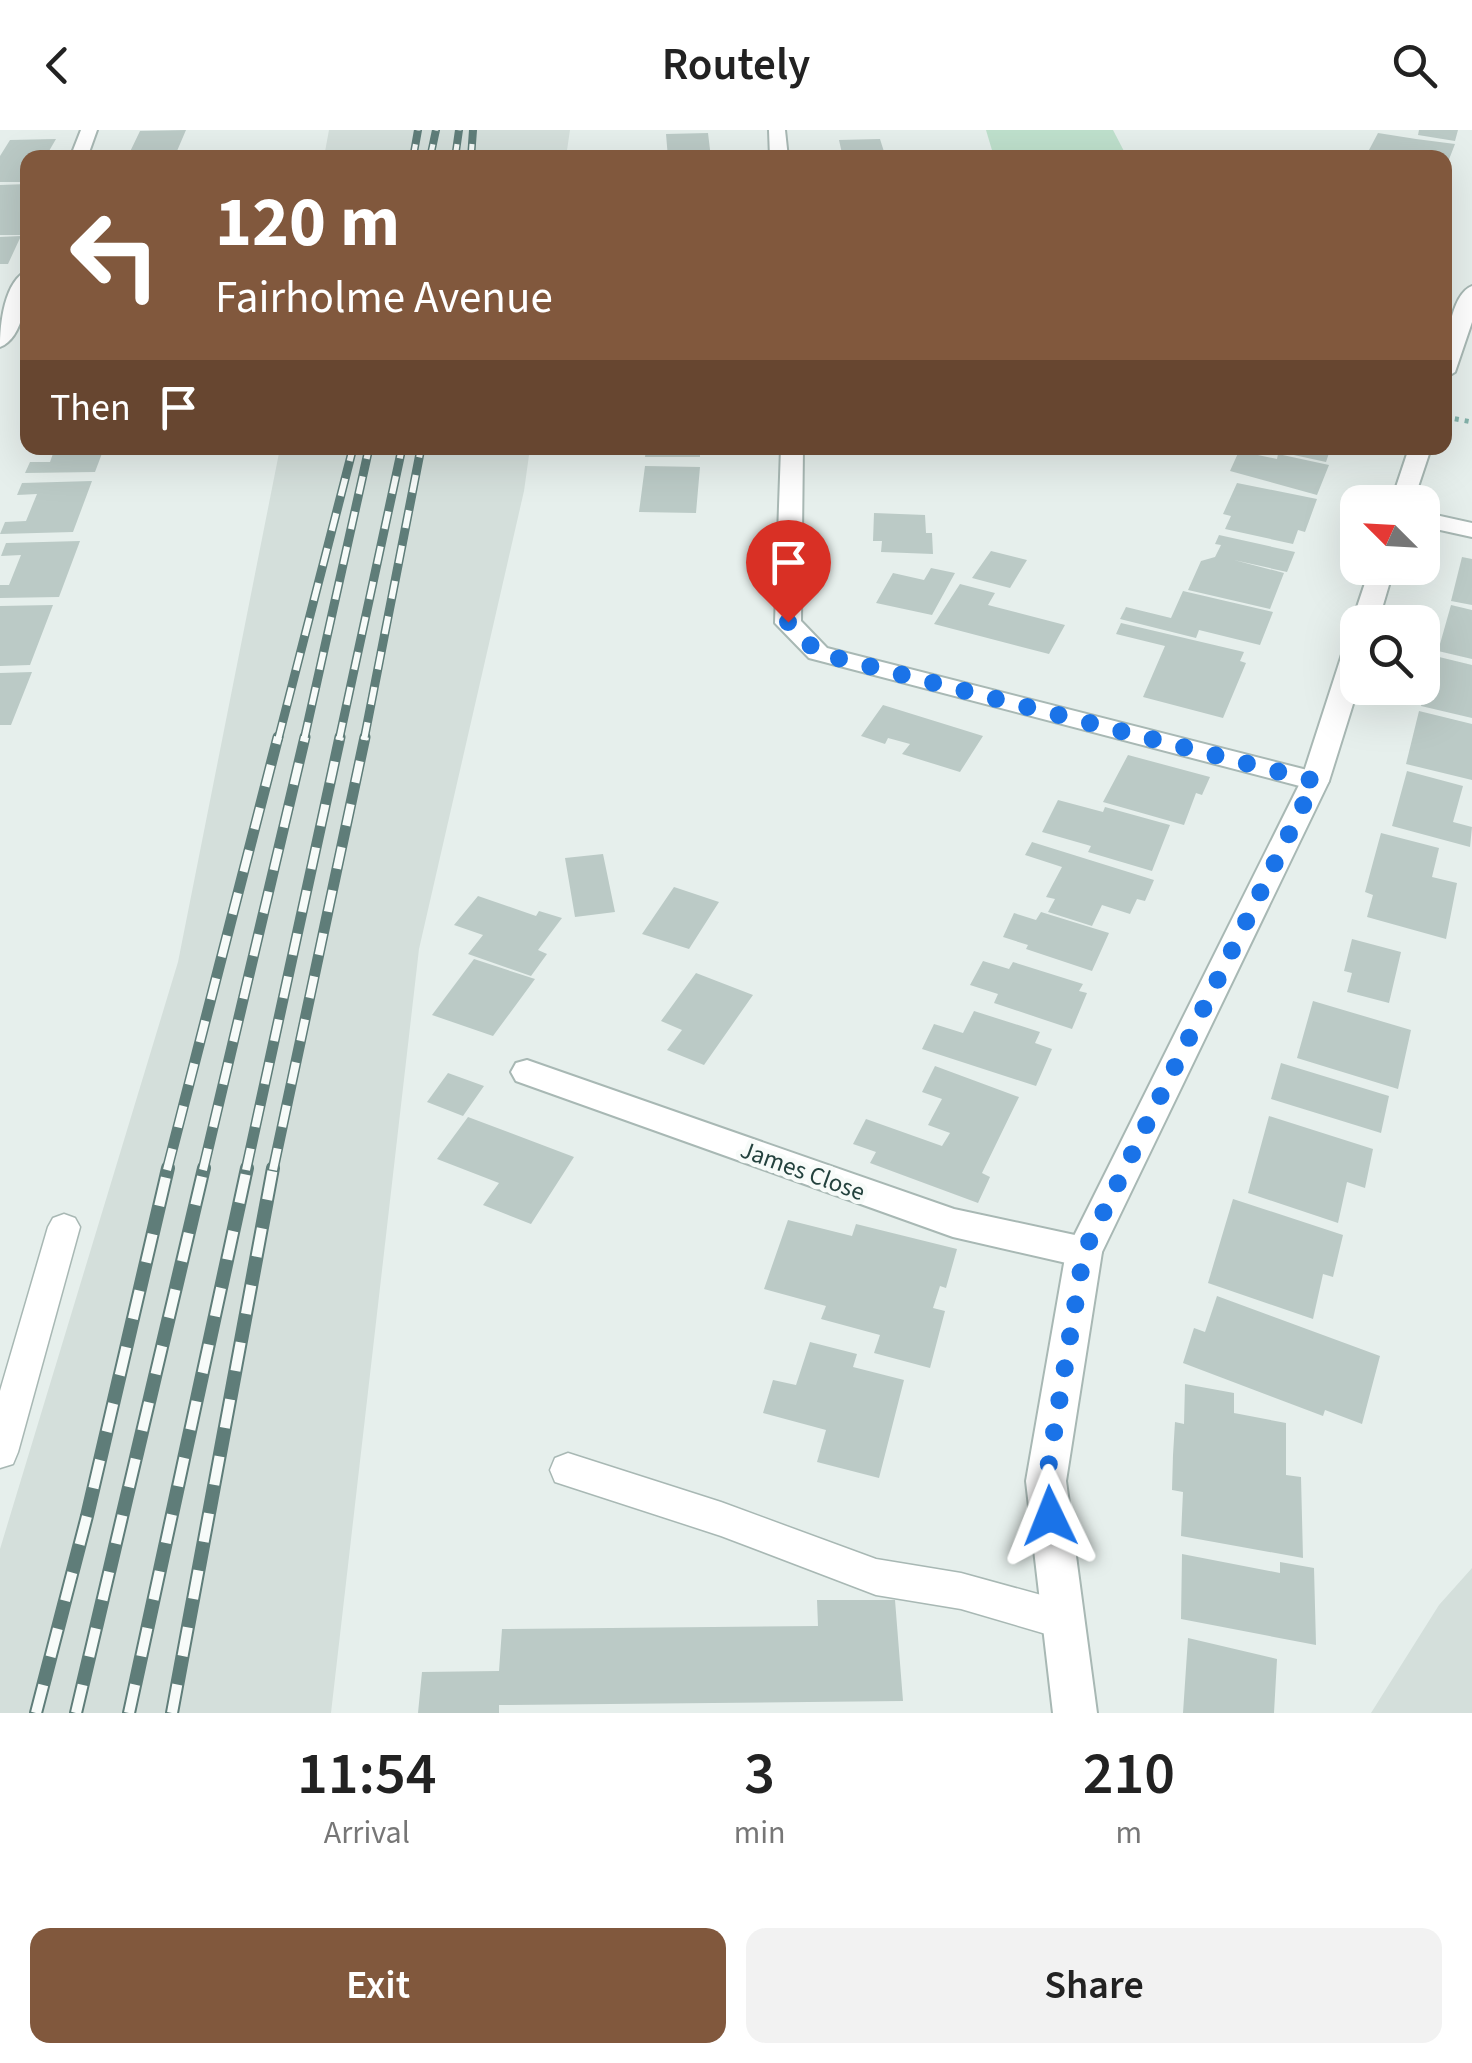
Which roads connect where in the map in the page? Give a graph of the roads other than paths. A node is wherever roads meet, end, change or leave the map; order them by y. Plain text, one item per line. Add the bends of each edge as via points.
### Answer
1 (1472, 292) edge
2 (20, 295) edge
3 (1465, 336) edge
4 (0, 341) edge
5 (1452, 359) edge
6 (792, 455) edge
7 (1418, 455) edge
8 (1408, 485) edge
9 (1440, 523) edge
10 (1472, 530) edge
11 (1340, 702) edge
12 (1315, 781) junction
13 (527, 1072) dead end
14 (64, 1228) dead end
15 (1084, 1252) junction
16 (0, 1452) edge
17 (568, 1470) dead end
18 (1064, 1620) junction
19 (1075, 1713) edge

1 - 3 street
2 - 4 street
3 - 5 street
6 - 12 street via 788,622 818,653
7 - 8 street
9 - 10 street
11 - 12 street
12 - 15 street
13 - 15 street, James Close via 952,1223
14 - 16 lane
15 - 18 street via 1046,1481
17 - 18 lane via 876,1577 961,1591
18 - 19 street

